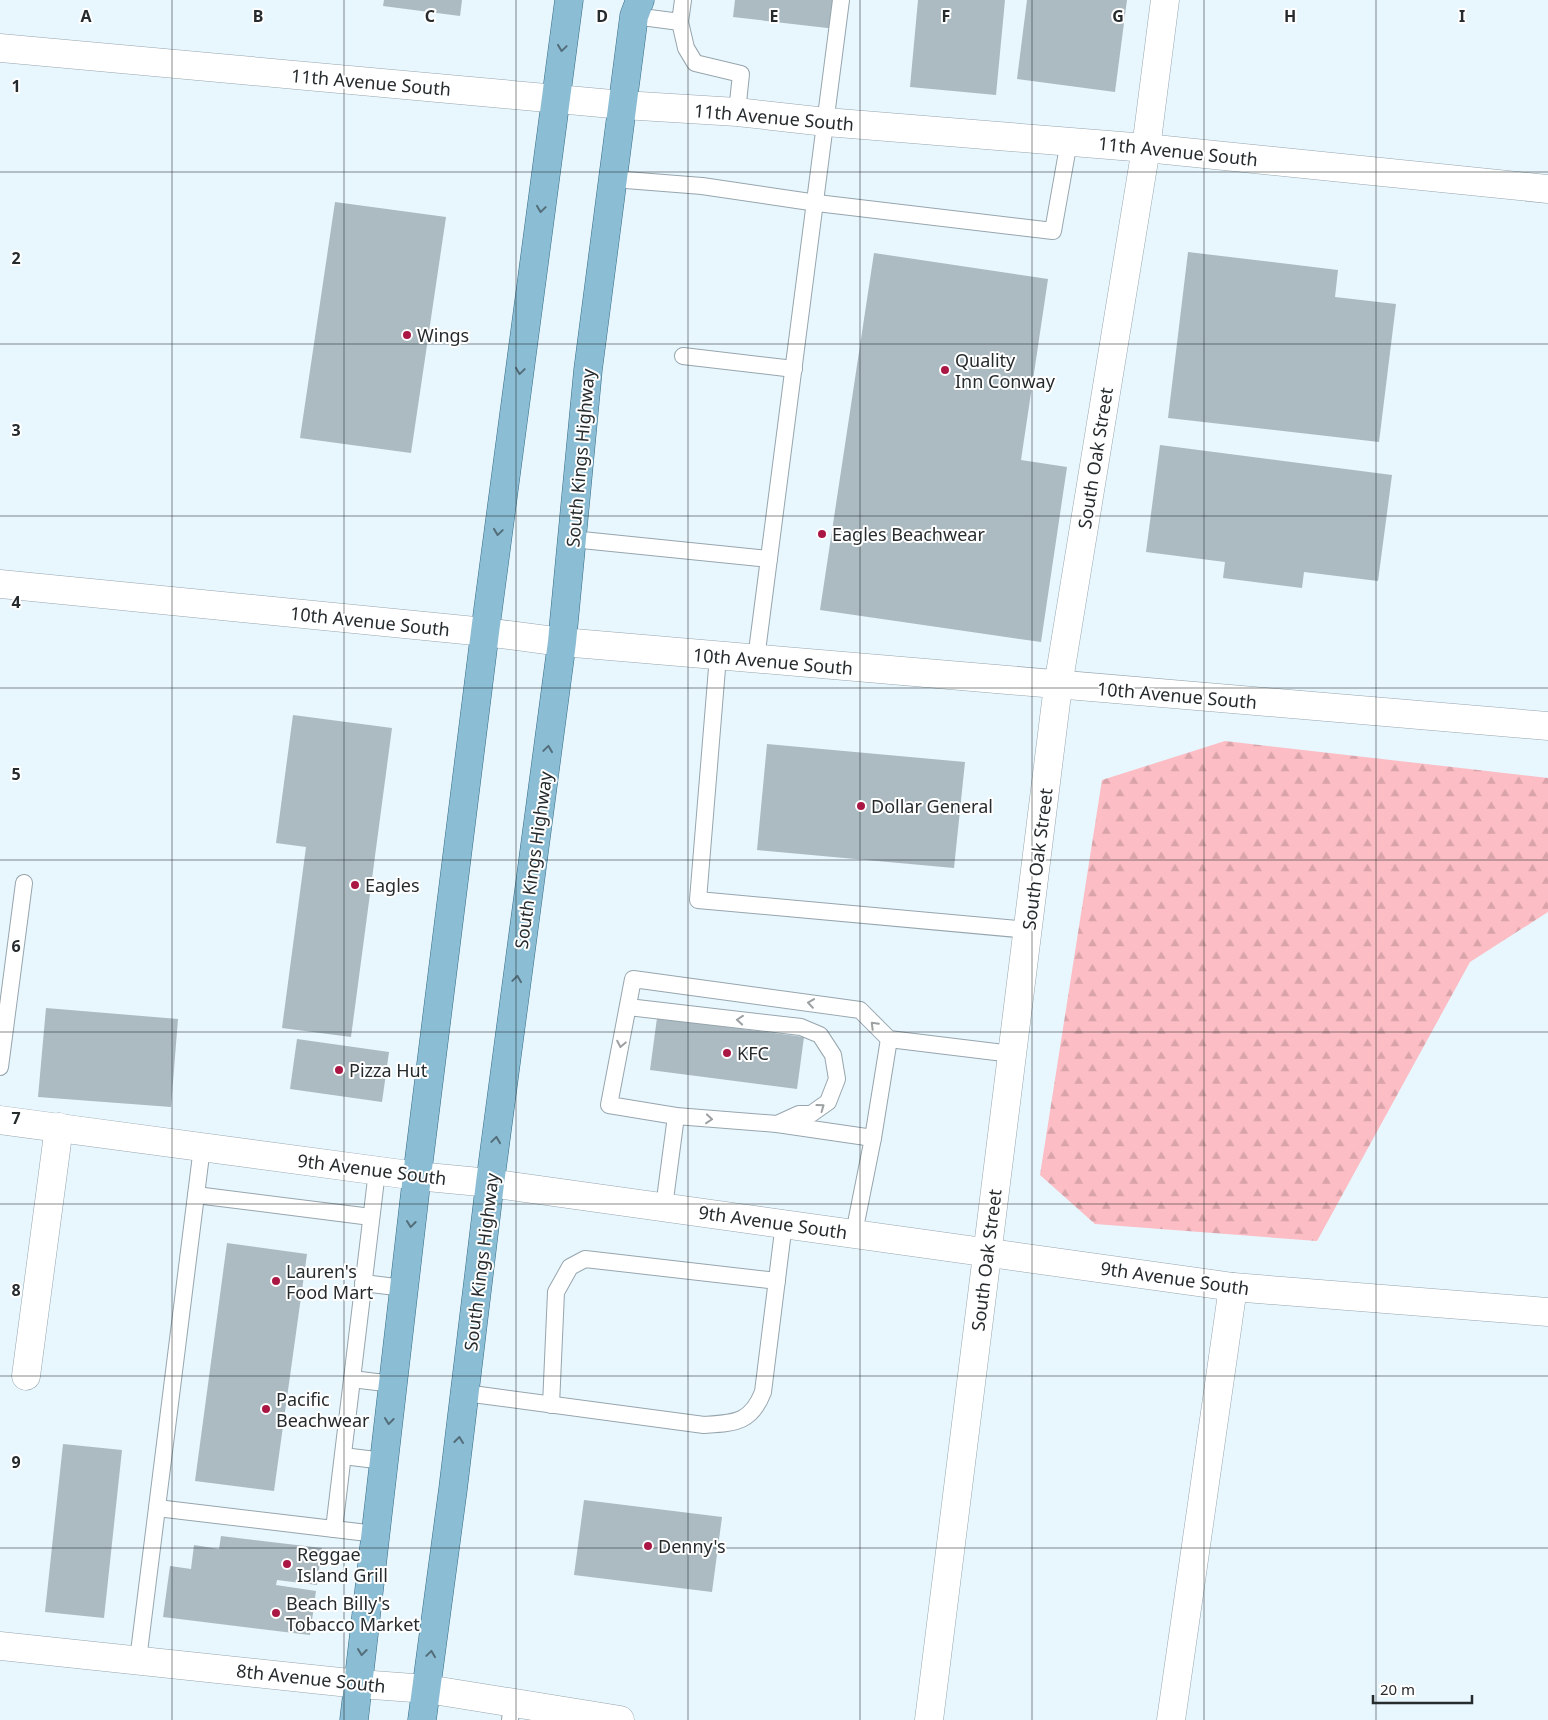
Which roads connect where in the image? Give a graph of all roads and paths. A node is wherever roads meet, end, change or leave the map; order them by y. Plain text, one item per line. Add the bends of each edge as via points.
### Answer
1 (569, 0) edge
2 (683, 0) edge
3 (841, 0) edge
4 (1165, 0) edge
5 (637, 8) edge
6 (680, 22) junction
7 (0, 48) edge
8 (555, 99) junction
9 (623, 105) junction
10 (736, 112) junction
11 (826, 122) junction
12 (1069, 141) junction
13 (1146, 148) junction
14 (614, 178) junction
15 (1548, 190) edge
16 (816, 203) junction
17 (683, 356) dead end
18 (794, 369) junction
19 (572, 539) junction
20 (769, 559) junction
21 (0, 584) edge
22 (485, 632) junction
23 (562, 642) junction
24 (718, 656) junction
25 (756, 659) junction
26 (1058, 686) junction
27 (1548, 726) edge
28 (24, 883) dead end
29 (1028, 930) junction
30 (628, 1007) junction
31 (889, 1039) junction
32 (1012, 1054) junction
33 (0, 1067) edge
34 (676, 1116) junction
35 (0, 1120) edge
36 (777, 1124) junction
37 (59, 1127) junction
38 (873, 1138) junction
39 (202, 1147) junction
40 (377, 1171) junction
41 (416, 1176) junction
42 (490, 1183) junction
43 (196, 1195) junction
44 (664, 1207) junction
45 (371, 1217) junction
46 (784, 1223) junction
47 (854, 1233) junction
48 (987, 1251) junction
49 (777, 1281) junction
50 (363, 1283) junction
51 (1233, 1287) junction
52 (404, 1288) junction
53 (1548, 1312) edge
54 (26, 1376) dead end
55 (352, 1379) junction
56 (393, 1384) junction
57 (465, 1393) junction
58 (551, 1405) junction
59 (343, 1456) junction
60 (384, 1461) junction
61 (157, 1508) junction
62 (334, 1529) junction
63 (376, 1534) junction
64 (0, 1646) edge
65 (138, 1660) junction
66 (358, 1684) junction
67 (426, 1689) junction
68 (511, 1711) edge
69 (354, 1720) edge
70 (422, 1720) edge
71 (620, 1720) edge
72 (929, 1720) edge
73 (1171, 1720) edge

1 -> 8 main road
2 - 6 lane
3 - 11 lane
4 - 13 street, South Oak Street
5 - 6 lane
5 - 9 main road, South Kings Highway
6 - 10 lane via 686,48 695,63 741,74
7 - 8 street, 11th Avenue South
8 - 9 street, 11th Avenue South
8 -> 22 main road
9 - 10 street, 11th Avenue South
9 - 14 main road, South Kings Highway
10 - 11 street, 11th Avenue South
11 - 12 street, 11th Avenue South
11 - 16 lane
12 - 13 street, 11th Avenue South
12 - 16 lane via 1053,231
13 - 15 street, 11th Avenue South
13 - 26 street, South Oak Street
14 - 16 lane via 702,186
14 - 19 main road, South Kings Highway via 588,370
16 - 18 lane
17 - 18 lane
18 - 20 lane
19 - 20 lane
19 - 23 main road, South Kings Highway
20 - 25 lane
21 - 22 street, 10th Avenue South
22 - 23 street, 10th Avenue South
22 - 41 main road
23 - 24 street, 10th Avenue South
42 -> 23 main road, South Kings Highway
24 - 25 street, 10th Avenue South
24 - 29 lane via 698,900
25 - 26 street, 10th Avenue South
26 - 27 street, 10th Avenue South
26 - 29 street, South Oak Street
28 - 33 lane
29 - 32 street, South Oak Street
31 -> 30 lane via 860,1010 633,979
30 -> 34 lane via 609,1105
36 -> 30 lane via 799,1114 812,1114 828,1102 837,1079 833,1055 820,1035 800,1027
31 - 32 lane
31 - 38 lane
32 - 48 street, South Oak Street
34 -> 36 lane
34 - 44 lane
35 - 37 street, 9th Avenue South
36 - 38 lane
37 - 39 street, 9th Avenue South
37 - 54 street
38 - 47 lane
39 - 40 street, 9th Avenue South
39 - 43 lane
40 - 41 street, 9th Avenue South
40 - 45 lane
41 - 42 street, 9th Avenue South
41 -> 52 main road
42 - 44 street, 9th Avenue South
42 - 57 main road, South Kings Highway
43 - 45 lane
43 - 61 lane
44 - 46 street, 9th Avenue South
45 - 50 lane
46 - 47 street, 9th Avenue South
46 - 49 lane
47 - 48 street, 9th Avenue South
48 - 51 street, 9th Avenue South
48 - 72 street, South Oak Street
49 - 58 lane via 763,1392 756,1410 732,1424 704,1425
49 - 58 lane via 585,1259 570,1267 556,1292
50 - 52 lane
50 - 55 lane
51 - 53 street, 9th Avenue South
51 - 73 street
52 - 56 main road
55 - 56 lane
55 - 59 lane
56 -> 60 main road
57 - 58 lane
67 -> 57 main road, South Kings Highway
59 - 60 lane
59 - 62 lane
60 - 63 main road
61 - 62 lane
61 - 65 lane
62 - 63 lane
63 -> 66 main road
64 - 65 street, 8th Avenue South
65 - 66 street, 8th Avenue South
66 - 67 street, 8th Avenue South
66 - 69 main road
67 - 68 street, 8th Avenue South
67 - 70 main road, South Kings Highway
68 - 71 street, 8th Avenue South

